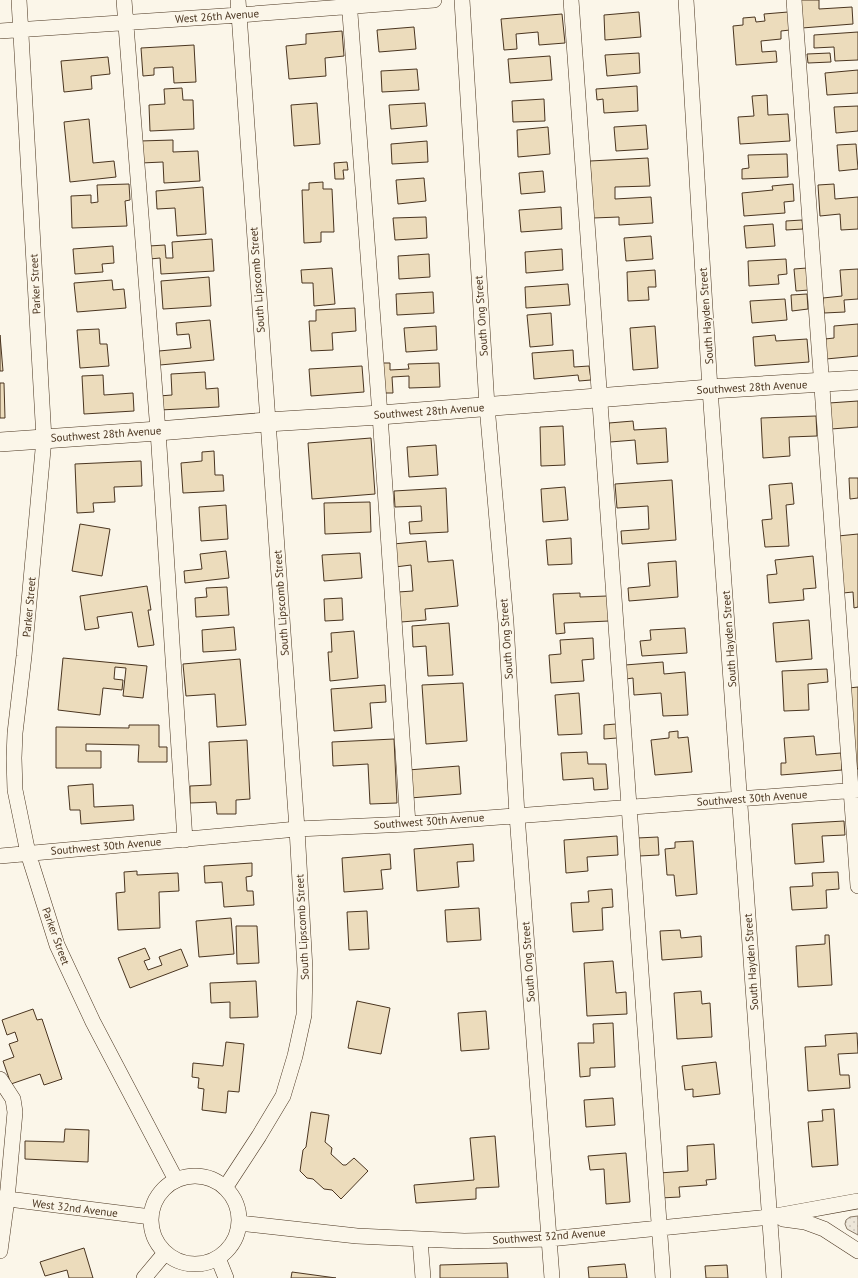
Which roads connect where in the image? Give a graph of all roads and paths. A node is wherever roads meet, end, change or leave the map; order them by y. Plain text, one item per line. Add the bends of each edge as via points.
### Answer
1 (19, 0) edge
2 (124, 0) edge
3 (238, 0) edge
4 (434, 0) edge
5 (462, 0) edge
6 (571, 0) edge
7 (686, 0) edge
8 (794, 0) edge
9 (350, 3) edge
10 (239, 15) junction
11 (125, 22) junction
12 (21, 29) junction
13 (0, 31) edge
14 (858, 380) edge
15 (822, 383) junction
16 (710, 389) junction
17 (600, 398) junction
18 (487, 406) junction
19 (380, 415) junction
20 (267, 422) junction
21 (158, 431) junction
22 (44, 439) junction
23 (0, 442) edge
24 (854, 790) edge
25 (740, 800) junction
26 (630, 807) junction
27 (517, 815) junction
28 (408, 824) junction
29 (297, 829) junction
30 (185, 840) junction
31 (28, 853) junction
32 (0, 856) edge
33 (858, 886) edge
34 (0, 1079) edge
35 (176, 1180) junction
36 (225, 1188) junction
37 (4, 1199) edge
38 (858, 1201) edge
39 (151, 1217) junction
40 (770, 1217) junction
41 (239, 1223) junction
42 (660, 1228) junction
43 (420, 1239) junction
44 (549, 1239) junction
45 (0, 1251) edge
46 (858, 1251) edge
47 (165, 1253) junction
48 (218, 1258) junction
49 (144, 1278) edge
50 (226, 1278) edge
51 (423, 1278) edge
52 (552, 1278) edge
53 (663, 1278) edge
54 (774, 1278) edge

1 - 12 street, Parker Street
2 - 11 street
3 - 10 street, South Lipscomb Street
4 - 9 street, West 26th Avenue
5 - 18 street, South Ong Street
6 - 17 street
7 - 16 street, South Hayden Street
8 - 15 street
9 - 10 street, West 26th Avenue
9 - 19 street
10 - 11 street, West 26th Avenue
10 - 20 street, South Lipscomb Street
11 - 12 street, West 26th Avenue
11 - 21 street
12 - 13 street, West 26th Avenue
12 - 22 street, Parker Street
14 - 15 main road, Southwest 28th Avenue
15 - 16 main road, Southwest 28th Avenue
15 - 24 street
16 - 17 main road, Southwest 28th Avenue
16 - 25 street, South Hayden Street
17 - 18 main road, Southwest 28th Avenue
17 - 26 street
18 - 19 main road, Southwest 28th Avenue
18 - 27 street, South Ong Street via 506,623
19 - 20 main road, Southwest 28th Avenue
19 - 28 street
20 - 21 main road, Southwest 28th Avenue
20 - 29 street, South Lipscomb Street
21 - 22 main road, Southwest 28th Avenue
21 - 30 street
22 - 23 main road, Southwest 28th Avenue
22 - 31 street, Parker Street via 14,758 15,790
24 - 25 street, Southwest 30th Avenue
24 - 33 street
25 - 26 street, Southwest 30th Avenue
25 - 40 street, South Hayden Street
26 - 27 street, Southwest 30th Avenue
26 - 42 street
27 - 28 street, Southwest 30th Avenue
27 - 44 street, South Ong Street
28 - 29 street, Southwest 30th Avenue
29 - 30 street, Southwest 30th Avenue
29 - 36 street, South Lipscomb Street via 305,969 304,1015 283,1096
30 - 31 street, Southwest 30th Avenue
31 - 32 street, Southwest 30th Avenue
31 - 35 street, Parker Street via 57,945 93,1022
34 - 37 street via 13,1099 15,1112
35 - 36 street via 196,1176 216,1182
35 - 39 street via 158,1196
36 - 41 street via 236,1204
37 - 39 street, West 32nd Avenue
37 - 45 street
38 - 40 street, Southwest 32nd Avenue
39 - 47 street via 154,1237
40 - 42 street, Southwest 32nd Avenue
40 - 46 street via 805,1222 824,1229
40 - 54 street, South Hayden Street
41 - 43 street, Southwest 32nd Avenue via 357,1236
41 - 48 street via 233,1243
42 - 44 street, Southwest 32nd Avenue
42 - 53 street
43 - 44 street, Southwest 32nd Avenue
43 - 51 street
44 - 52 street, South Ong Street
47 - 48 street via 177,1261 191,1264 205,1263
47 - 49 street
48 - 50 street

